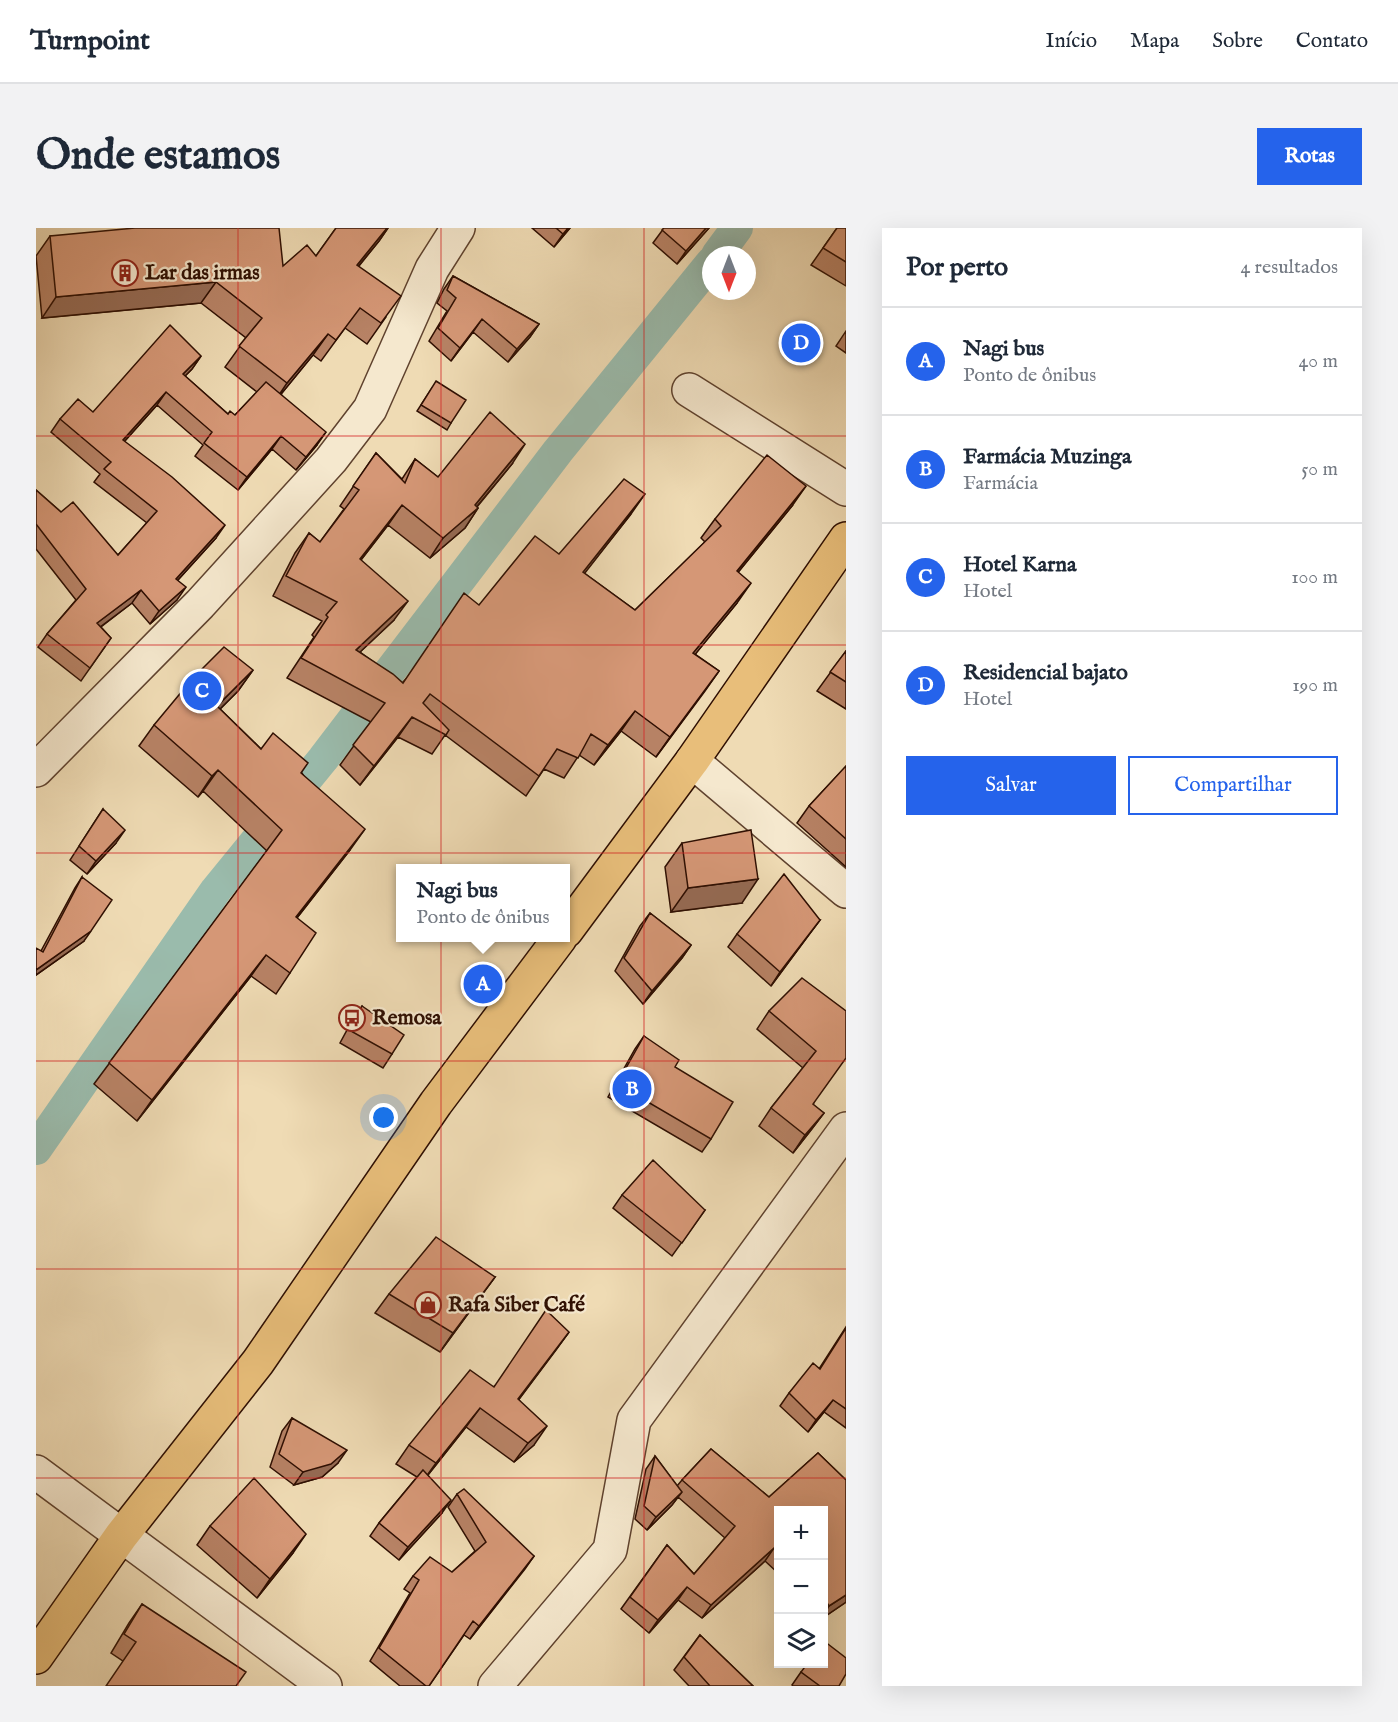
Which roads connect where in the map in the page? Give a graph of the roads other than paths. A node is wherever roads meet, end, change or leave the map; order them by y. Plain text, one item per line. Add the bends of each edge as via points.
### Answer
1 (458, 228) edge
2 (689, 390) dead end
3 (846, 489) edge
4 (846, 539) edge
5 (692, 761) junction
6 (36, 770) edge
7 (846, 891) edge
8 (570, 926) edge
9 (557, 942) edge
10 (846, 1129) edge
11 (36, 1472) edge
12 (121, 1536) junction
13 (36, 1656) edge
14 (325, 1686) edge
15 (495, 1686) edge

1 - 6 street via 432,269 370,409 331,460 200,604
2 - 3 street
4 - 5 main road
5 - 7 street
5 - 8 main road
9 - 12 main road via 436,1104 258,1362
10 - 15 street via 634,1420 610,1550
11 - 12 street
12 - 13 main road
12 - 14 street

